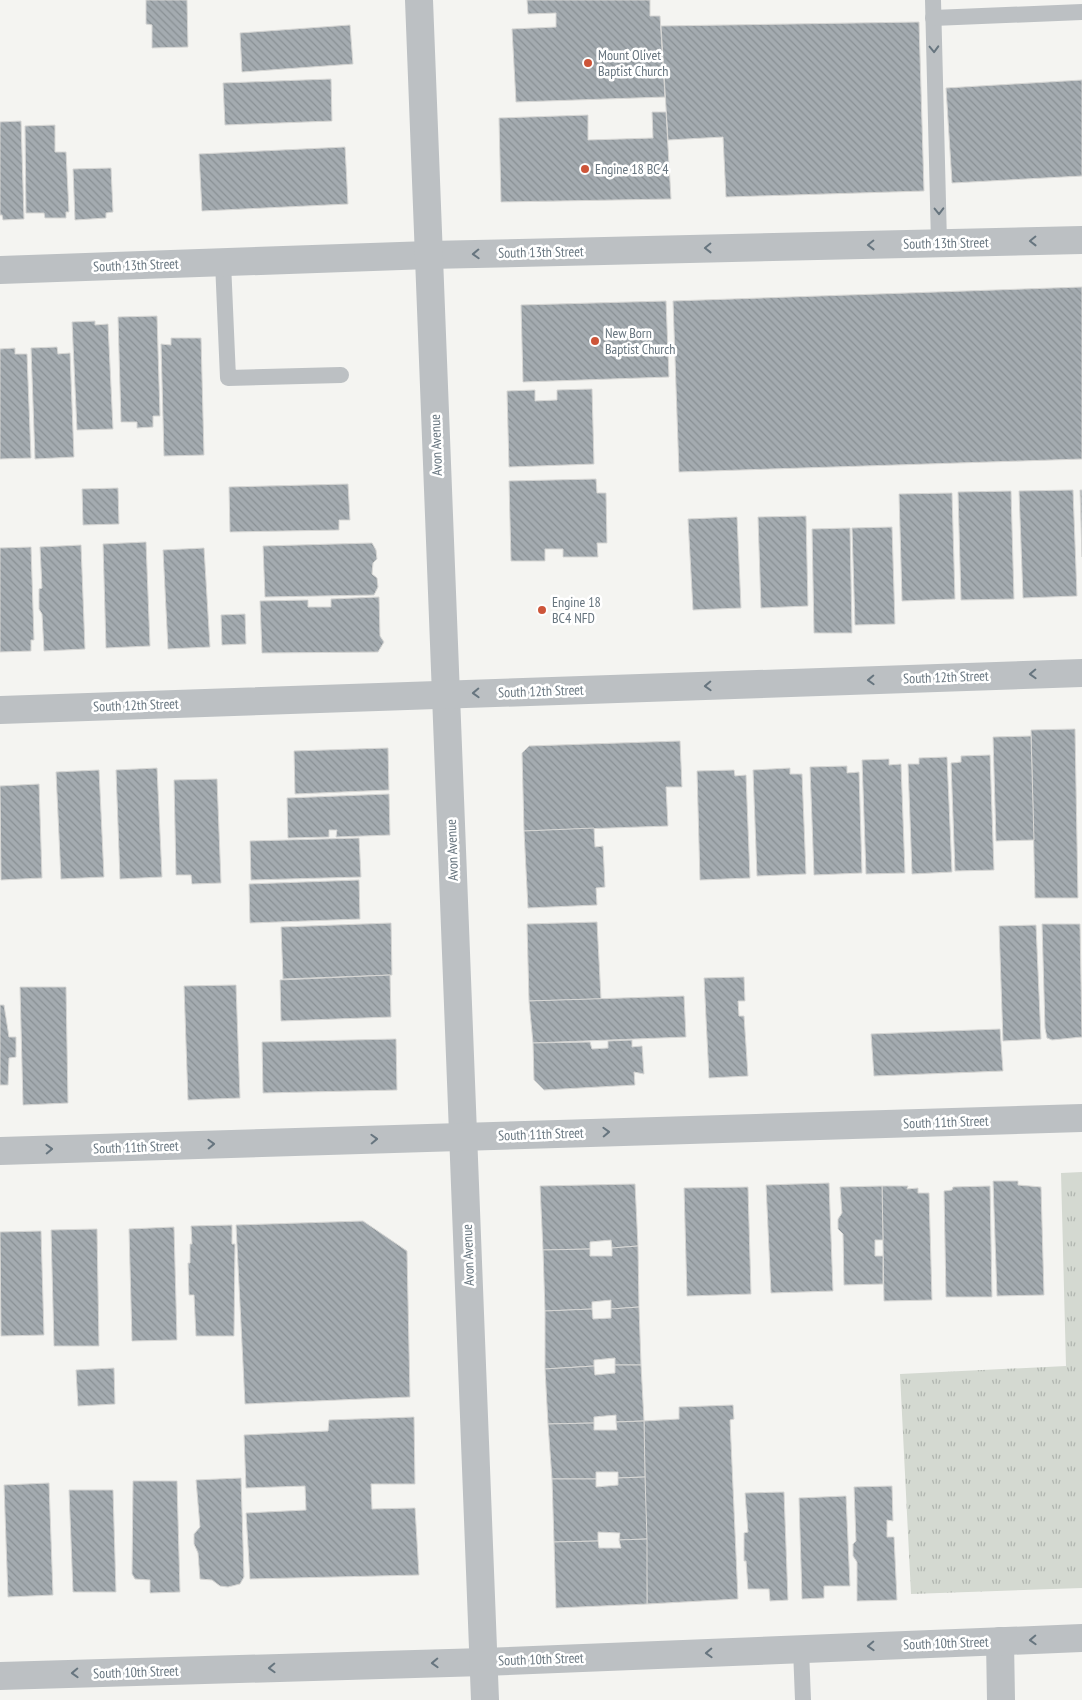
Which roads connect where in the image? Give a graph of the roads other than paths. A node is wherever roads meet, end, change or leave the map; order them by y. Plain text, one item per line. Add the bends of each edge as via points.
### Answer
1 (419, 0) edge
2 (933, 0) edge
3 (1082, 12) edge
4 (933, 18) junction
5 (1082, 240) edge
6 (939, 243) junction
7 (429, 255) junction
8 (223, 262) junction
9 (0, 270) edge
10 (341, 375) dead end
11 (1082, 673) edge
12 (446, 694) junction
13 (0, 710) edge
14 (1082, 1118) edge
15 (463, 1136) junction
16 (0, 1151) edge
17 (1082, 1638) edge
18 (1000, 1641) junction
19 (801, 1649) junction
20 (483, 1662) junction
21 (0, 1676) edge
22 (485, 1700) edge
23 (803, 1700) edge
24 (1001, 1700) edge

1 - 7 street, Avon Avenue
2 - 4 lane
3 - 4 lane
4 -> 6 lane
5 -> 6 street, South 13th Street
6 -> 7 street, South 13th Street
7 - 8 street, South 13th Street
7 - 12 street, Avon Avenue
8 - 9 street, South 13th Street
8 - 10 lane via 228,378
11 -> 12 street, South 12th Street
12 - 13 street, South 12th Street
12 - 15 street, Avon Avenue
15 -> 14 street, South 11th Street
16 -> 15 street, South 11th Street
15 - 20 street, Avon Avenue
17 -> 18 street, South 10th Street
18 -> 19 street, South 10th Street
18 - 24 street
19 -> 20 street, South 10th Street
19 - 23 lane
20 -> 21 street, South 10th Street
20 - 22 street, Avon Avenue

